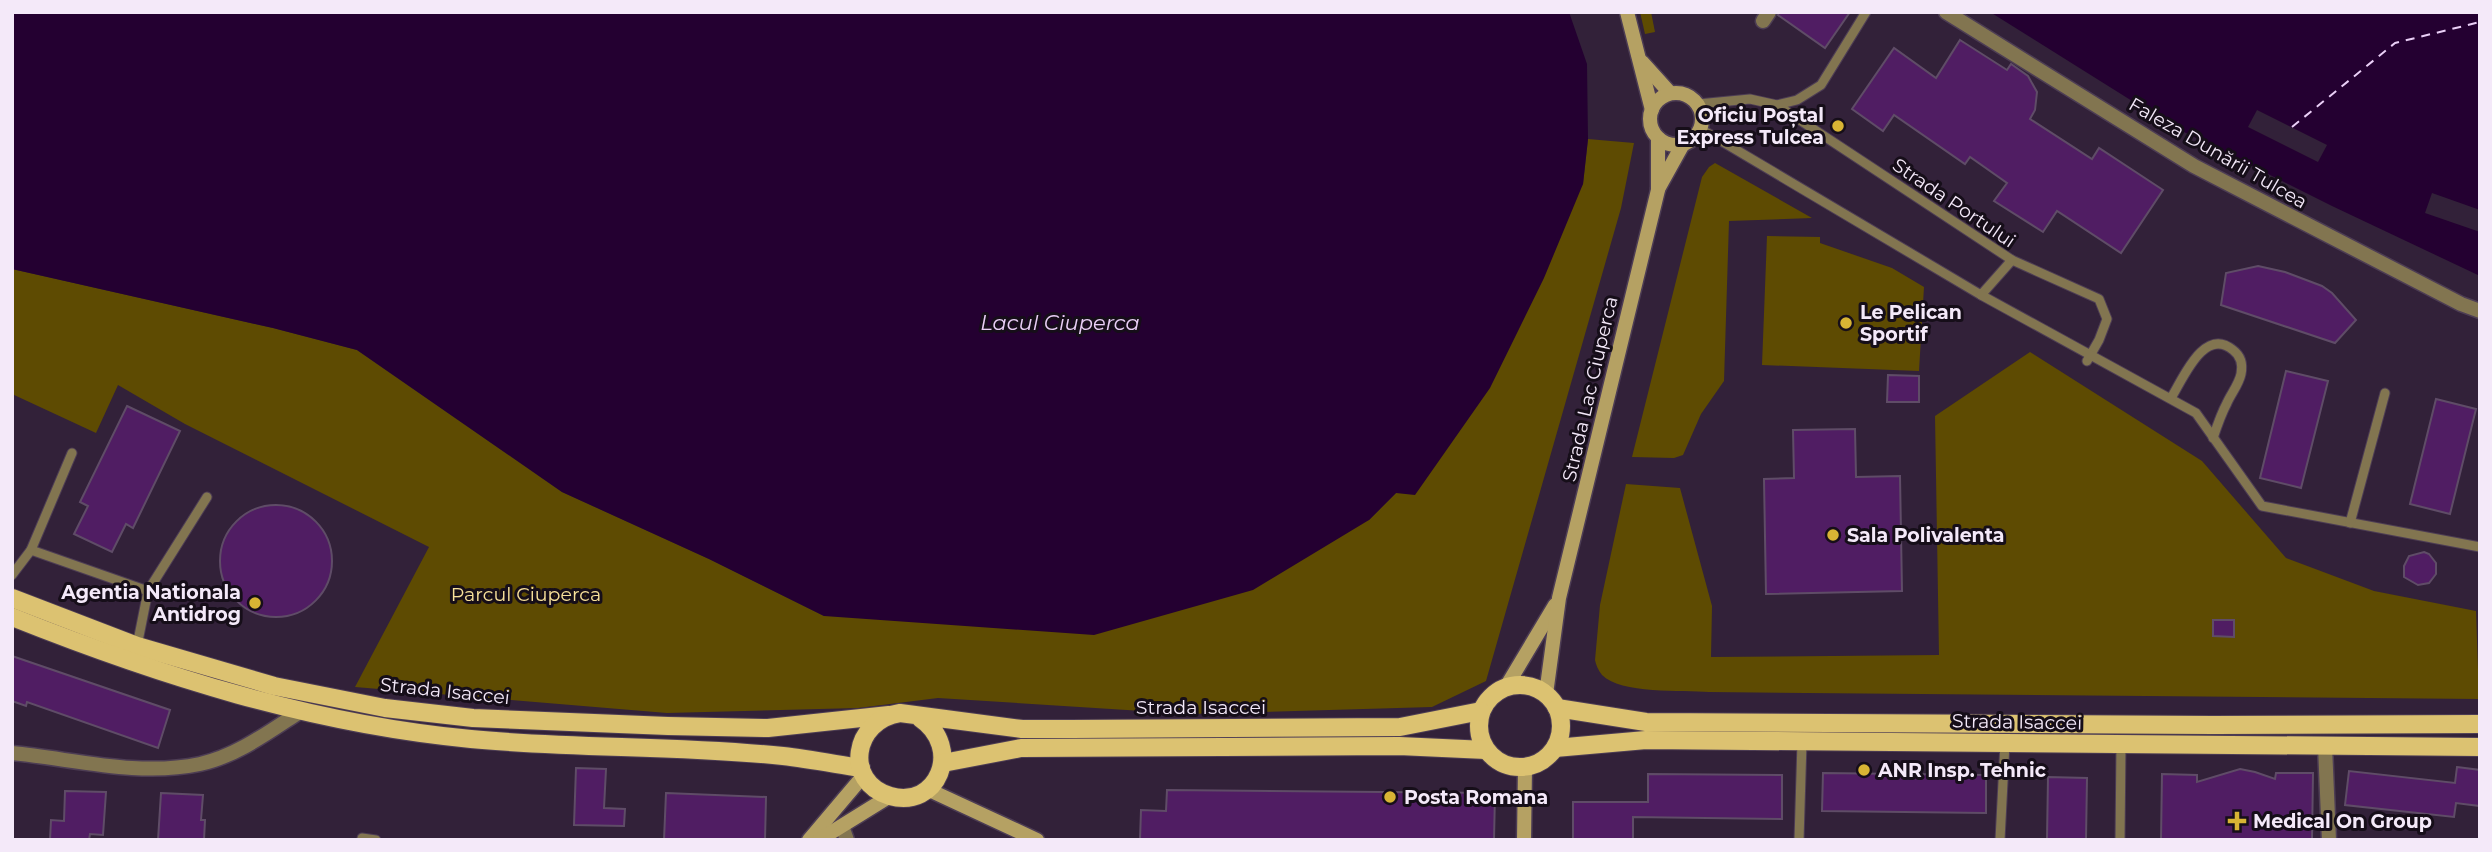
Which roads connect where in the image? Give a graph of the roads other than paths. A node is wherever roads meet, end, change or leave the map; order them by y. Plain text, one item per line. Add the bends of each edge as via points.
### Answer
1 (1627, 12) edge
2 (1866, 12) edge
3 (1946, 12) edge
4 (1639, 58) junction
5 (1670, 93) junction
6 (1699, 104) junction
7 (1777, 105) junction
8 (1652, 110) junction
9 (1701, 129) junction
10 (1658, 138) junction
11 (1684, 144) junction
12 (1658, 190) junction
13 (2012, 260) junction
14 (1981, 295) junction
15 (2480, 311) edge
16 (2089, 359) junction
17 (2385, 393) dead end
18 (2171, 398) junction
19 (2213, 438) junction
20 (72, 453) dead end
21 (207, 497) dead end
22 (2350, 523) junction
23 (2480, 547) edge
24 (31, 550) junction
25 (12, 575) edge
26 (148, 591) junction
27 (12, 598) edge
28 (1559, 598) junction
29 (12, 617) edge
30 (137, 646) junction
31 (1506, 687) junction
32 (1551, 701) junction
33 (301, 711) junction
34 (1481, 711) junction
35 (889, 715) junction
36 (920, 718) junction
37 (2480, 724) edge
38 (1801, 742) junction
39 (2005, 743) junction
40 (2121, 745) junction
41 (2325, 746) junction
42 (1555, 747) junction
43 (2480, 747) edge
44 (1486, 750) junction
45 (12, 753) edge
46 (943, 763) junction
47 (1525, 767) junction
48 (863, 772) junction
49 (926, 789) junction
50 (890, 796) junction
51 (844, 833) edge
52 (362, 838) edge
53 (376, 840) edge
54 (809, 840) edge
55 (819, 840) edge
56 (1037, 840) edge
57 (1524, 840) edge
58 (1799, 840) edge
59 (2000, 840) edge
60 (2120, 840) edge
61 (2329, 840) edge

1 - 4 street
2 - 7 lane via 1821,85 1797,100
3 - 15 street, Faleza Dunării Tulcea via 2194,166
4 - 5 street
4 - 8 street
5 - 6 street via 1689,96
5 - 8 street
6 - 7 lane, Strada Portului via 1750,99
6 - 9 street
7 - 13 lane, Strada Portului
8 - 10 street via 1651,125
9 - 11 street
9 - 14 lane
10 - 11 street
10 - 12 street, Strada Lac Ciuperca
11 - 12 street, Strada Lac Ciuperca
12 - 28 street, Strada Lac Ciuperca
13 - 14 lane, Strada Portului
13 - 16 lane via 2099,299 2107,319
14 - 16 lane
16 - 18 lane
17 - 22 lane
18 - 19 lane via 2196,413
18 - 19 lane via 2201,350 2219,344 2237,353 2242,360 2241,376
19 - 22 lane via 2262,506
20 - 24 lane
21 - 26 lane
22 - 23 lane
24 - 25 lane
24 - 26 lane
26 - 30 lane
27 - 30 main road, Strada Isaccei
28 - 31 street, Strada Lac Ciuperca
28 - 32 street, Strada Lac Ciuperca
29 - 33 main road via 133,664
30 - 35 main road, Strada Isaccei via 309,694 461,716 768,728
31 - 32 main road, Strada Isaccei via 1534,687
31 - 34 main road
32 - 37 main road, Strada Isaccei via 1646,722
32 - 42 main road via 1561,721
33 - 45 street via 249,744 202,764 158,770
33 - 48 main road via 376,727 471,739 782,756
34 - 36 main road, Strada Isaccei via 1400,727 1022,729
34 - 44 main road via 1479,731
35 - 36 main road, Strada Isaccei
35 - 48 main road via 867,730 861,742
36 - 46 main road via 937,732
38 - 39 main road, Strada Isaccei
38 - 42 main road, Strada Isaccei via 1646,740
38 - 58 lane
39 - 40 main road, Strada Isaccei
39 - 59 lane
40 - 41 main road, Strada Isaccei
40 - 60 lane
41 - 43 main road, Strada Isaccei
41 - 61 street
42 - 47 main road via 1541,762
44 - 46 main road, Strada Isaccei via 1021,747
44 - 47 main road, Strada Isaccei via 1505,764
46 - 49 main road
47 - 57 street
48 - 50 main road via 871,784
48 - 54 street
49 - 50 main road via 909,797
49 - 56 street
50 - 51 street
51 - 55 street
52 - 53 lane

